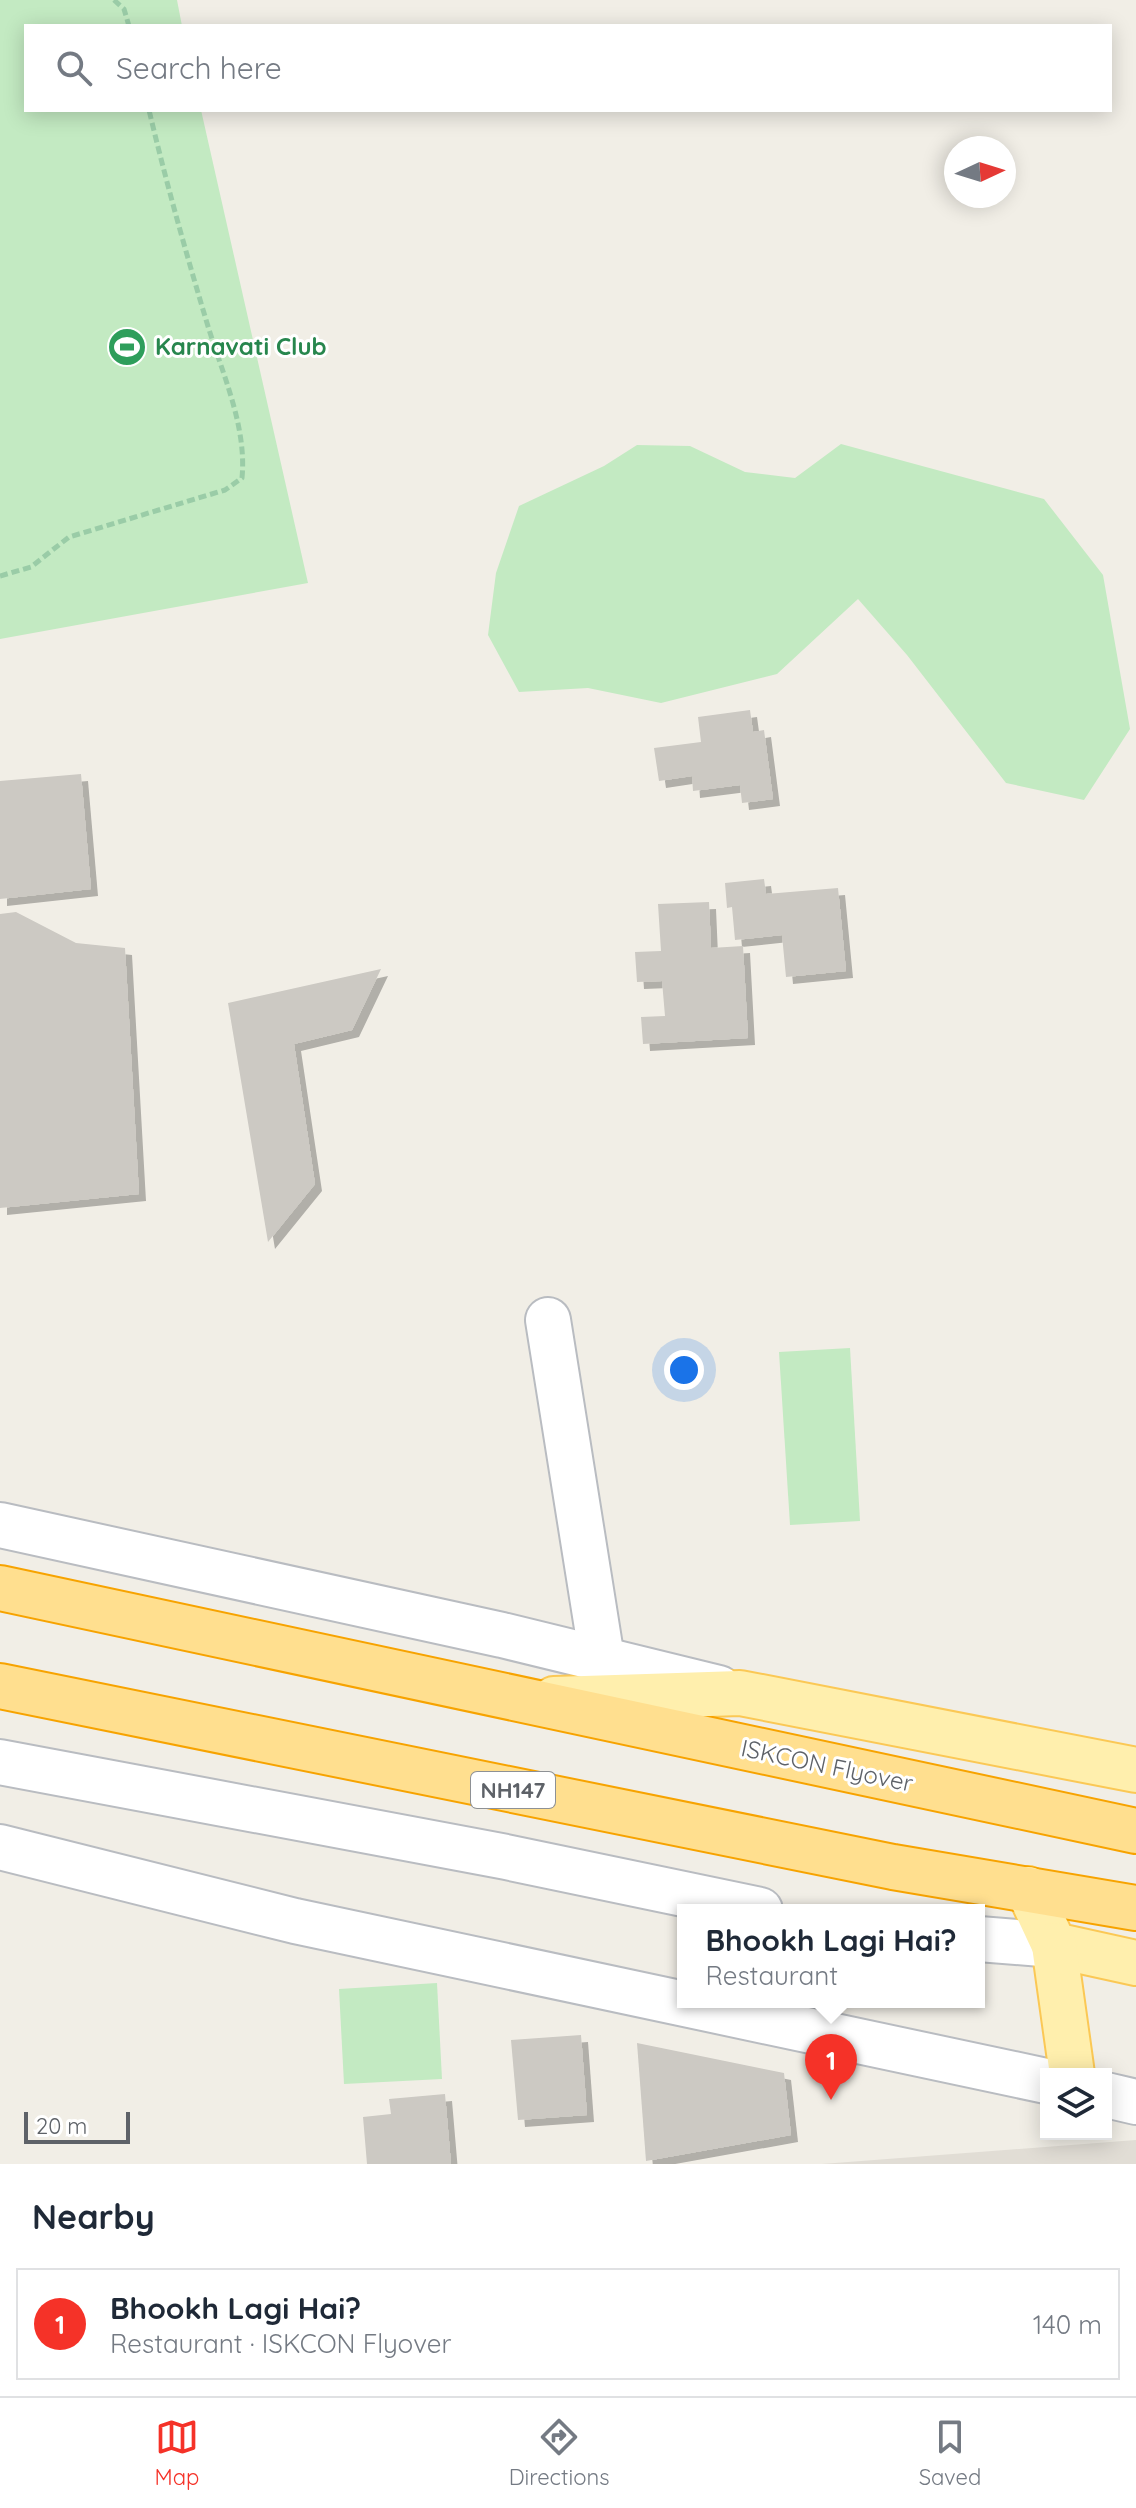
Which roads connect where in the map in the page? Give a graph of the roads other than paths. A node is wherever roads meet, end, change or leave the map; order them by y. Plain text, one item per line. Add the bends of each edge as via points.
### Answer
1 (548, 1320) dead end
2 (0, 1525) edge
3 (0, 1588) edge
4 (602, 1659) junction
5 (0, 1686) edge
6 (740, 1693) junction
7 (517, 1700) junction
8 (0, 1762) edge
9 (1136, 1770) edge
10 (1136, 1831) edge
11 (0, 1847) edge
12 (1028, 1889) junction
13 (731, 1904) edge
14 (1126, 1906) edge
15 (985, 1939) edge
16 (1054, 1945) junction
17 (1136, 1963) edge
18 (677, 2002) edge
19 (703, 2008) edge
20 (1071, 2068) edge
21 (1040, 2080) edge
22 (1112, 2096) edge
23 (1136, 2102) edge

1 - 4 street
2 - 4 street
3 - 7 highway, ISKCON Flyover
4 - 6 street
5 - 12 highway, NH147 via 893,1867
6 - 7 main road
6 - 9 main road
7 - 10 highway, ISKCON Flyover
8 - 13 street
11 - 18 street via 295,1921
12 - 14 highway, NH147
12 - 16 main road
15 - 16 street
16 - 17 main road
16 - 20 main road
19 - 21 street
22 - 23 street

